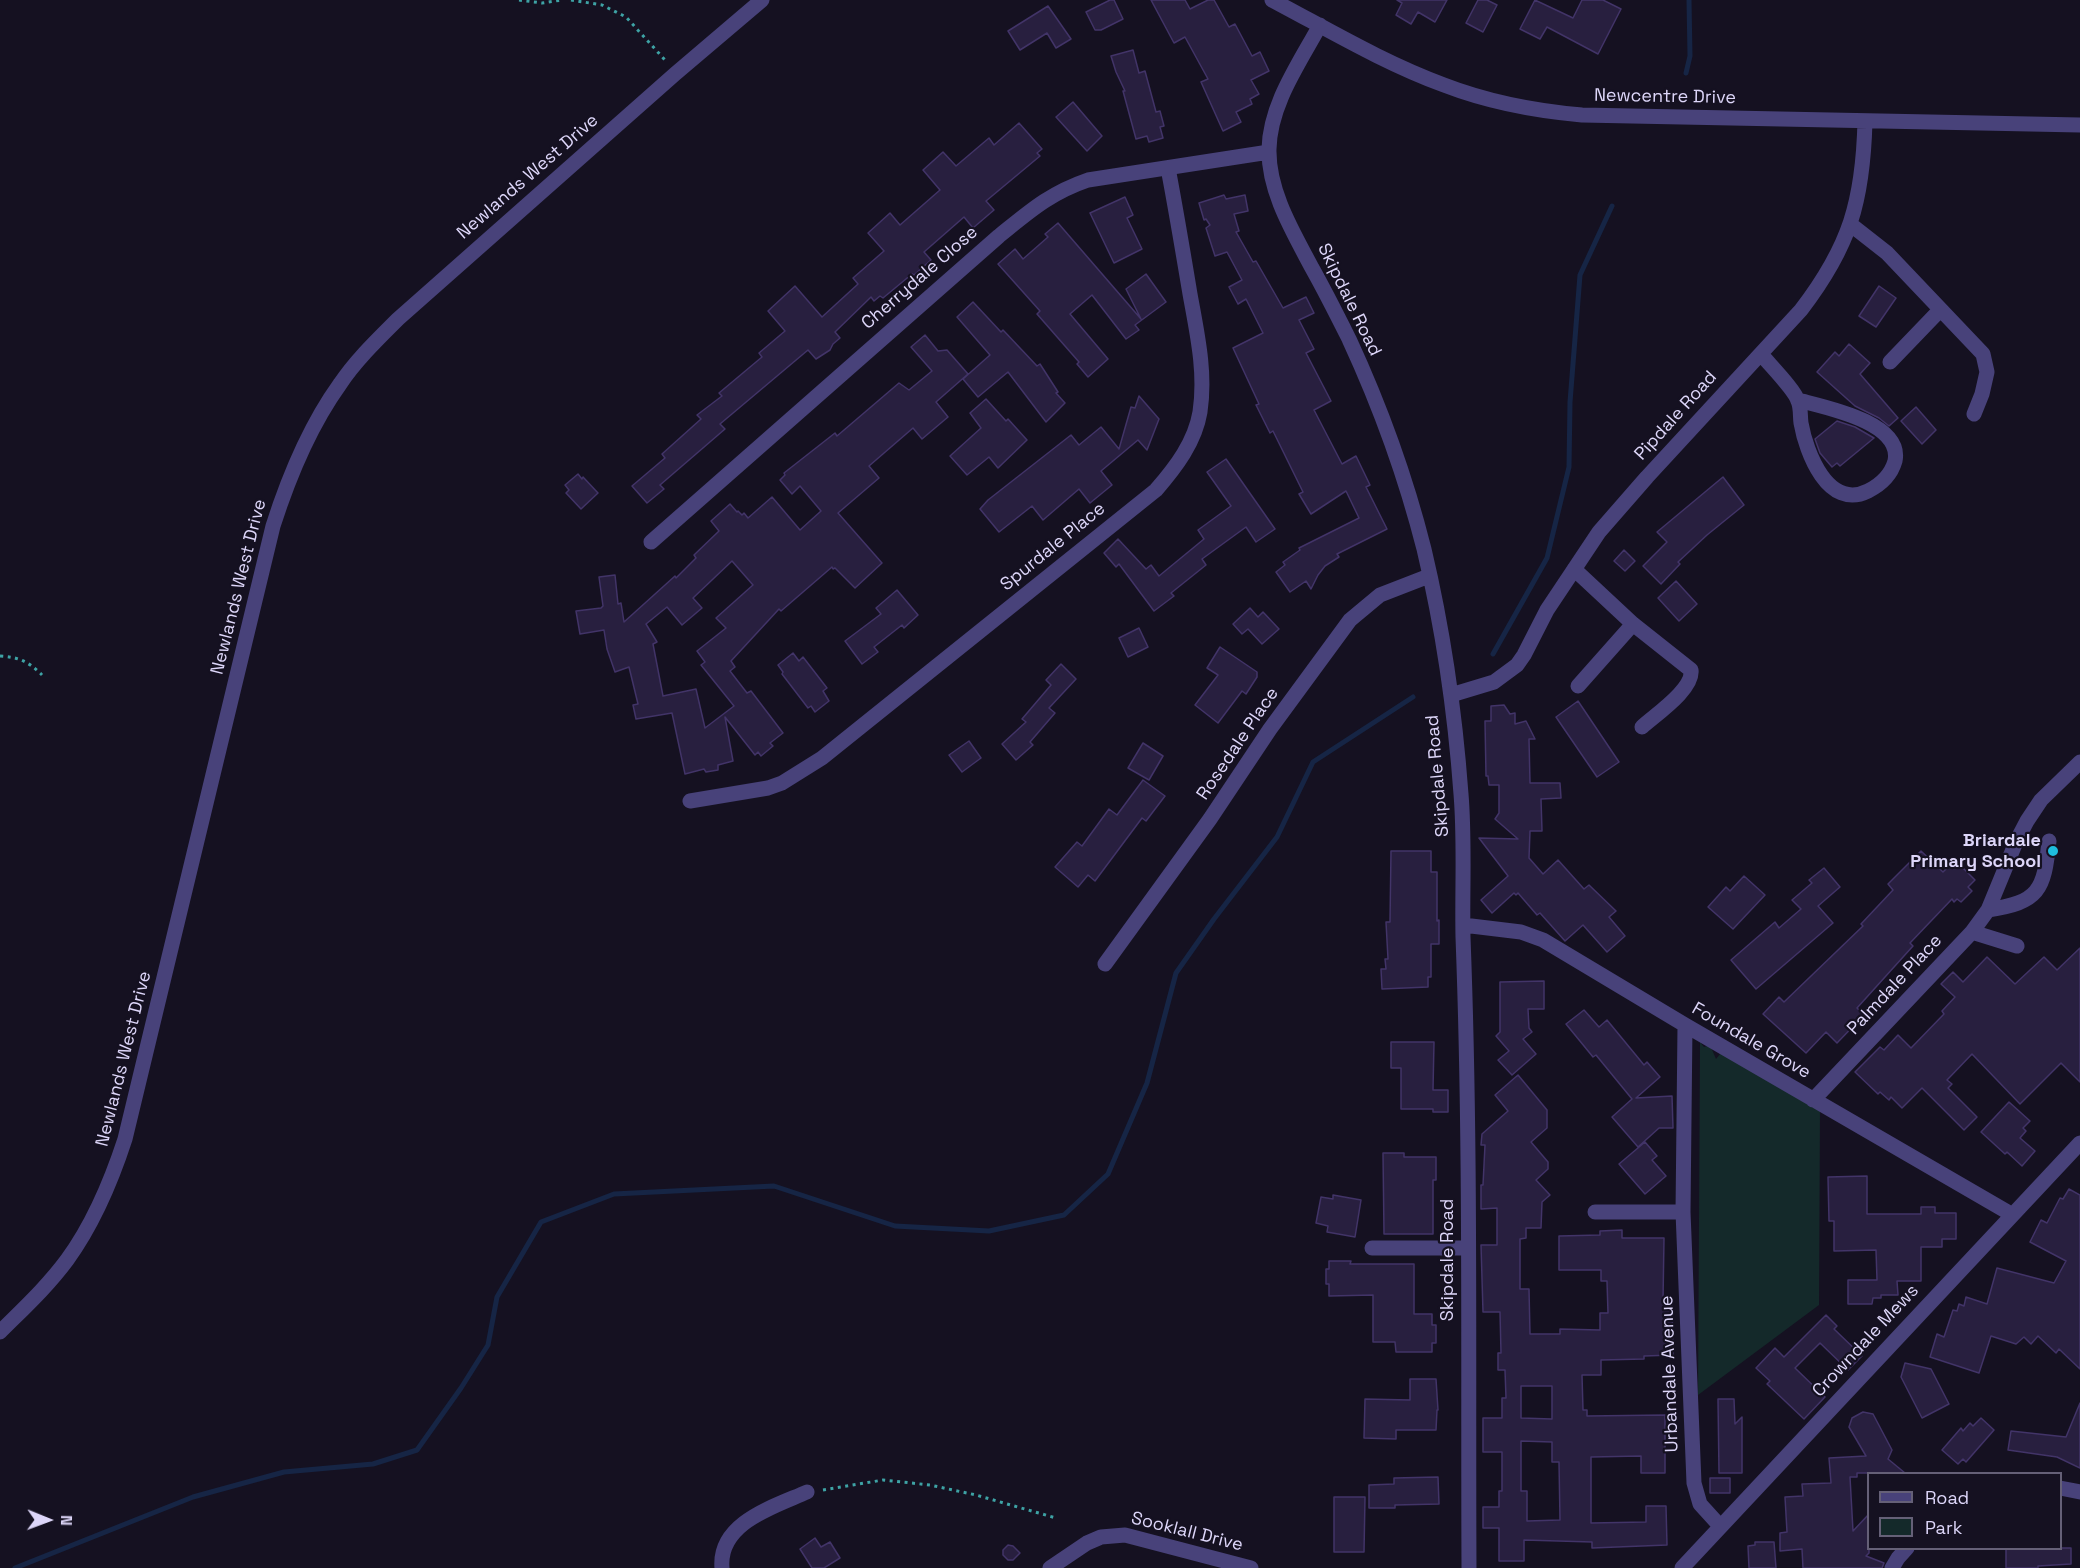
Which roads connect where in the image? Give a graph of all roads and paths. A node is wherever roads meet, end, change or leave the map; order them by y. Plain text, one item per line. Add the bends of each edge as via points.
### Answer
1 (519, 0) edge
2 (562, 0) edge
3 (571, 0) edge
4 (762, 0) edge
5 (1272, 0) edge
6 (1320, 25) junction
7 (675, 74) junction
8 (1865, 121) junction
9 (2080, 125) edge
10 (1269, 152) junction
11 (1168, 168) junction
12 (1851, 225) junction
13 (1940, 309) junction
14 (1761, 354) junction
15 (1890, 362) dead end
16 (1798, 399) junction
17 (1974, 414) dead end
18 (651, 542) dead end
19 (1574, 569) junction
20 (1429, 576) junction
21 (1633, 624) junction
22 (0, 656) edge
23 (42, 675) dead end
24 (1578, 686) dead end
25 (1451, 695) junction
26 (1642, 727) dead end
27 (2080, 762) edge
28 (690, 801) dead end
29 (2049, 841) dead end
30 (1988, 910) junction
31 (1463, 925) junction
32 (1972, 932) junction
33 (2017, 946) dead end
34 (1105, 964) dead end
35 (1685, 1025) junction
36 (1813, 1100) junction
37 (2080, 1143) edge
38 (1595, 1212) dead end
39 (1683, 1212) junction
40 (2011, 1214) junction
41 (1372, 1248) dead end
42 (1468, 1248) junction
43 (0, 1332) edge
44 (2062, 1488) edge
45 (807, 1492) joint
46 (2080, 1492) edge
47 (1056, 1518) dead end
48 (1720, 1526) junction
49 (1905, 1550) edge
50 (1196, 1561) edge
51 (722, 1568) edge
52 (1050, 1568) edge
53 (1251, 1568) edge
54 (1469, 1568) edge
55 (1682, 1568) edge
56 (1892, 1568) edge

1 - 2 path
3 - 7 path via 602,5 626,17
4 - 7 street, Newlands West Drive
5 - 6 street, Newcentre Drive
6 - 8 street, Newcentre Drive via 1445,86 1516,106 1582,115
6 - 10 street, Skipdale Road via 1276,110
7 - 43 street, Newlands West Drive via 398,319 340,384 314,428 286,484 273,526 128,1128 113,1176 67,1259
8 - 9 street, Newcentre Drive
8 - 12 street, Pipdale Road via 1862,176
10 - 11 street, Cherrydale Close
10 - 20 street, Skipdale Road via 1270,171 1285,214 1370,389 1412,509
11 - 18 street, Cherrydale Close via 1088,180 1046,198
11 - 28 street, Spurdale Place via 1203,382 1200,414 1177,466 1156,490 822,758 768,788
12 - 13 street via 1887,253
12 - 14 street, Pipdale Road via 1818,289
13 - 15 street
13 - 17 street via 1983,354 1988,372
14 - 16 street
14 - 19 street, Pipdale Road via 1620,507
16 - 16 street via 1808,452 1826,482 1846,494 1857,494 1885,480 1895,457 1887,437 1856,416
19 - 21 street
19 - 25 street, Pipdale Road via 1516,665 1494,682
20 - 25 street, Skipdale Road
20 - 34 street, Rosedale Place via 1380,596 1350,620
21 - 24 street
21 - 26 street via 1689,667 1692,675 1681,693
22 - 23 path via 15,656
25 - 31 street, Skipdale Road via 1462,795
27 - 30 street, Palmdale Place via 2041,800 2027,821
29 - 30 street via 2045,875 2035,895 2008,907
30 - 32 street, Palmdale Place
31 - 35 street, Foundale Grove via 1533,935
31 - 42 street, Skipdale Road
32 - 33 street
32 - 36 street, Palmdale Place
35 - 36 street, Foundale Grove
35 - 39 street, Urbandale Avenue
36 - 40 street, Foundale Grove
37 - 40 street, Crowndale Mews
38 - 39 street
39 - 48 street, Urbandale Avenue via 1694,1484 1700,1504
40 - 48 street, Crowndale Mews
41 - 42 street
42 - 54 street, Skipdale Road
44 - 46 street
45 - 47 path via 883,1480 930,1485
45 - 51 street via 763,1511 728,1537
48 - 55 street, Crowndale Mews
49 - 56 street
50 - 52 street, Sooklall Drive via 1142,1538 1112,1535 1087,1543
50 - 53 street, Sooklall Drive

